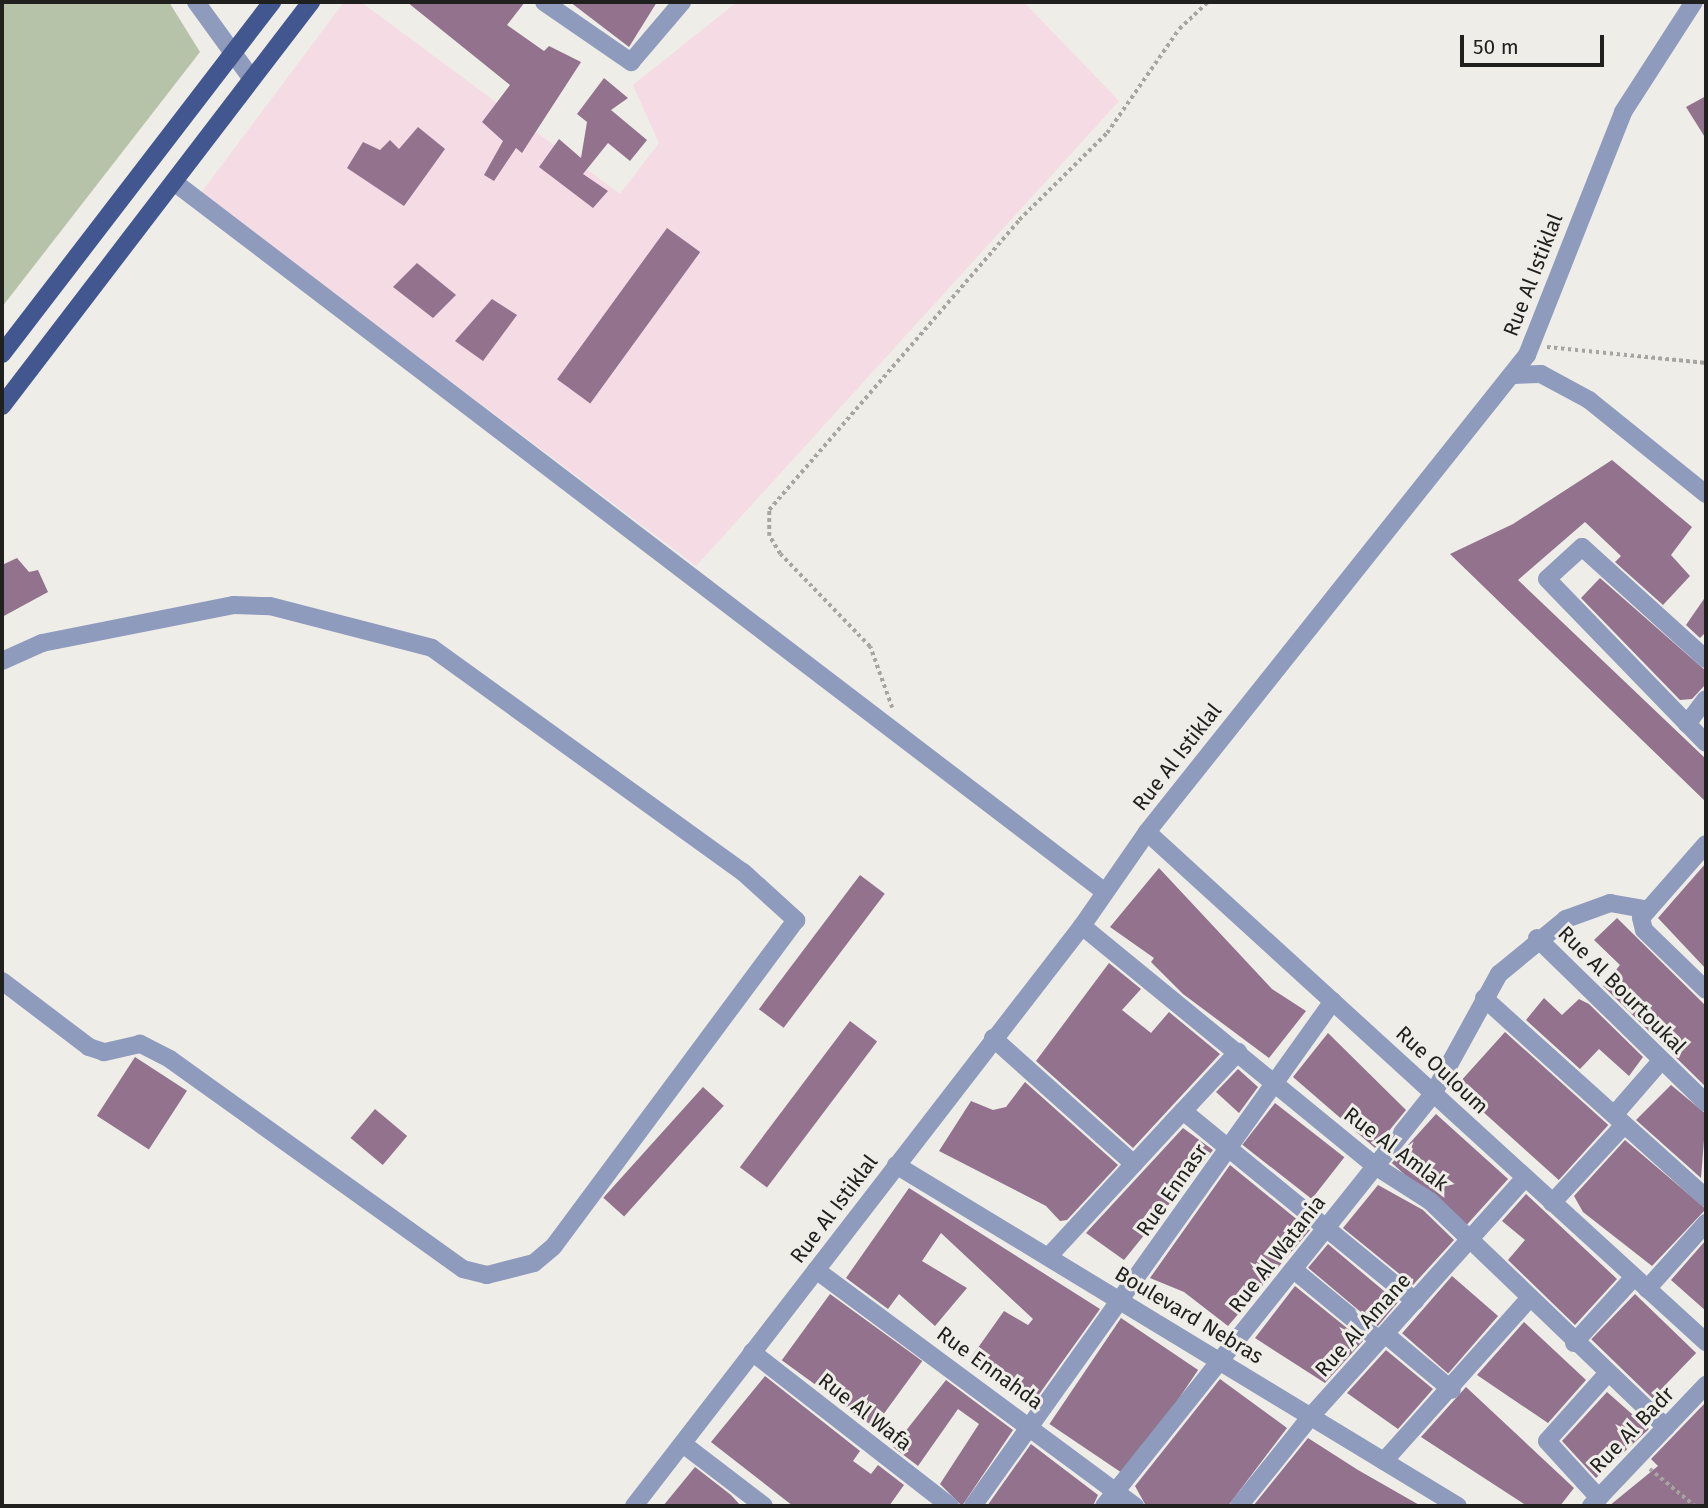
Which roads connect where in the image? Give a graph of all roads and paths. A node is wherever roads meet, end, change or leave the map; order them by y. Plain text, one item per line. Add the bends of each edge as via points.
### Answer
1 (196, 2) edge
2 (272, 2) edge
3 (311, 2) edge
4 (544, 2) edge
5 (682, 2) edge
6 (1208, 2) edge
7 (1694, 2) edge
8 (231, 58) junction
9 (252, 79) junction
10 (174, 182) junction
11 (1529, 351) junction
12 (2, 354) edge
13 (1706, 363) edge
14 (1541, 374) junction
15 (1513, 375) junction
16 (2, 406) edge
17 (1706, 494) edge
18 (1706, 659) edge
19 (2, 661) edge
20 (1706, 699) edge
21 (1687, 724) junction
22 (897, 734) junction
23 (1706, 743) edge
24 (1146, 832) junction
25 (1705, 849) edge
26 (1105, 892) junction
27 (1644, 909) junction
28 (1082, 926) junction
29 (1537, 938) junction
30 (2, 981) edge
31 (1706, 990) edge
32 (1484, 998) junction
33 (1333, 1001) junction
34 (993, 1038) junction
35 (1238, 1052) junction
36 (1660, 1062) junction
37 (1276, 1083) junction
38 (1433, 1094) junction
39 (1706, 1103) edge
40 (1183, 1111) junction
41 (1619, 1120) junction
42 (1232, 1145) junction
43 (1134, 1164) junction
44 (896, 1165) junction
45 (1375, 1166) junction
46 (1525, 1178) junction
47 (1706, 1198) edge
48 (1552, 1203) junction
49 (1706, 1223) edge
50 (1329, 1225) junction
51 (1467, 1243) junction
52 (1049, 1256) junction
53 (816, 1270) junction
54 (1294, 1270) junction
55 (1640, 1283) junction
56 (1528, 1300) junction
57 (1122, 1301) junction
58 (1415, 1301) junction
59 (1382, 1337) junction
60 (1706, 1342) edge
61 (1574, 1343) junction
62 (752, 1352) junction
63 (1221, 1362) junction
64 (1607, 1374) junction
65 (1706, 1385) edge
66 (1452, 1390) junction
67 (1312, 1415) junction
68 (1031, 1426) junction
69 (1666, 1427) junction
70 (683, 1444) junction
71 (1638, 1458) junction
72 (1384, 1461) junction
73 (1109, 1499) edge
74 (1432, 1500) edge
75 (1595, 1502) edge
76 (634, 1506) edge
77 (764, 1506) edge
78 (950, 1506) edge
79 (973, 1506) edge
80 (1135, 1506) edge
81 (1239, 1506) edge
82 (1458, 1506) edge
83 (1695, 1506) edge

1 - 8 street
2 - 8 main road
3 - 9 main road
4 - 5 street via 631,62
6 - 22 path via 1179,29 1125,112 1019,220 769,510 769,536 793,573 838,609 870,647 885,674
7 - 11 street, Rue Al Istiklal via 1623,113
8 - 9 street
8 - 12 main road
9 - 10 main road
10 - 16 main road
10 - 22 street
11 - 13 path via 1604,348
11 - 14 street
11 - 15 street, Rue Al Istiklal
14 - 15 street
14 - 17 street via 1589,400
15 - 24 street, Rue Al Istiklal
18 - 21 street via 1582,547 1547,579
19 - 30 street via 42,643 234,605 270,607 432,648 743,872 796,920 553,1247 534,1263 487,1275 463,1269 170,1059 140,1044 104,1052 89,1047
20 - 21 street
21 - 23 street
22 - 26 street
24 - 26 street, Rue Al Istiklal
24 - 33 street, Rue Ouloum
25 - 27 street
26 - 28 street, Rue Al Istiklal
27 - 29 street via 1594,907
27 - 31 street via 1644,930
28 - 34 street, Rue Al Istiklal
28 - 35 street, Rue Al Amlak
29 - 32 street, Rue Al Watania
29 - 36 street, Rue Al Bourtoukal
32 - 38 street, Rue Al Watania
32 - 41 street
33 - 37 street, Rue Ennasr
33 - 38 street, Rue Ouloum
34 - 43 street
34 - 44 street, Rue Al Istiklal
35 - 37 street, Rue Al Amlak
35 - 40 street
36 - 39 street, Rue Al Bourtoukal
36 - 41 street
37 - 42 street, Rue Ennasr
37 - 45 street, Rue Al Amlak
38 - 45 street, Rue Al Watania
38 - 46 street, Rue Ouloum
40 - 42 street
40 - 43 street
41 - 47 street
41 - 48 street
42 - 50 street
42 - 57 street, Rue Ennasr
43 - 52 street
44 - 52 street, Boulevard Nebras
44 - 53 street, Rue Al Istiklal
45 - 50 street, Rue Al Watania
45 - 51 street, Rue Al Amlak via 1421,1193
46 - 48 street, Rue Ouloum
46 - 51 street, Rue Al Amane
48 - 55 street, Rue Ouloum
49 - 55 street
50 - 54 street, Rue Al Watania
50 - 58 street
51 - 56 street, Rue Al Amlak
51 - 58 street, Rue Al Amane
52 - 57 street, Boulevard Nebras
53 - 62 street, Rue Al Istiklal
53 - 68 street, Rue Ennahda
54 - 59 street
54 - 63 street, Rue Al Watania
55 - 60 street, Rue Ouloum
55 - 61 street
56 - 61 street, Rue Al Amlak
56 - 66 street
57 - 63 street, Boulevard Nebras
57 - 68 street, Rue Ennasr
58 - 59 street, Rue Al Amane
59 - 66 street
59 - 67 street, Rue Al Amane
61 - 64 street, Rue Al Amlak
62 - 70 street, Rue Al Istiklal
62 - 78 street, Rue Al Wafa
63 - 67 street, Boulevard Nebras
63 - 73 street, Rue Al Watania
64 - 69 street, Rue Al Amlak
64 - 75 street via 1547,1441
65 - 69 street, Rue Al Badr
66 - 72 street
67 - 72 street, Boulevard Nebras
67 - 81 street, Rue Al Amane
68 - 73 street, Rue Ennahda
68 - 79 street, Rue Ennasr
69 - 71 street, Rue Al Badr
70 - 76 street, Rue Al Istiklal
70 - 77 street
71 - 75 street, Rue Al Badr
71 - 83 path
72 - 74 street, Boulevard Nebras
73 - 80 street, Rue Ennahda
74 - 82 street, Boulevard Nebras

